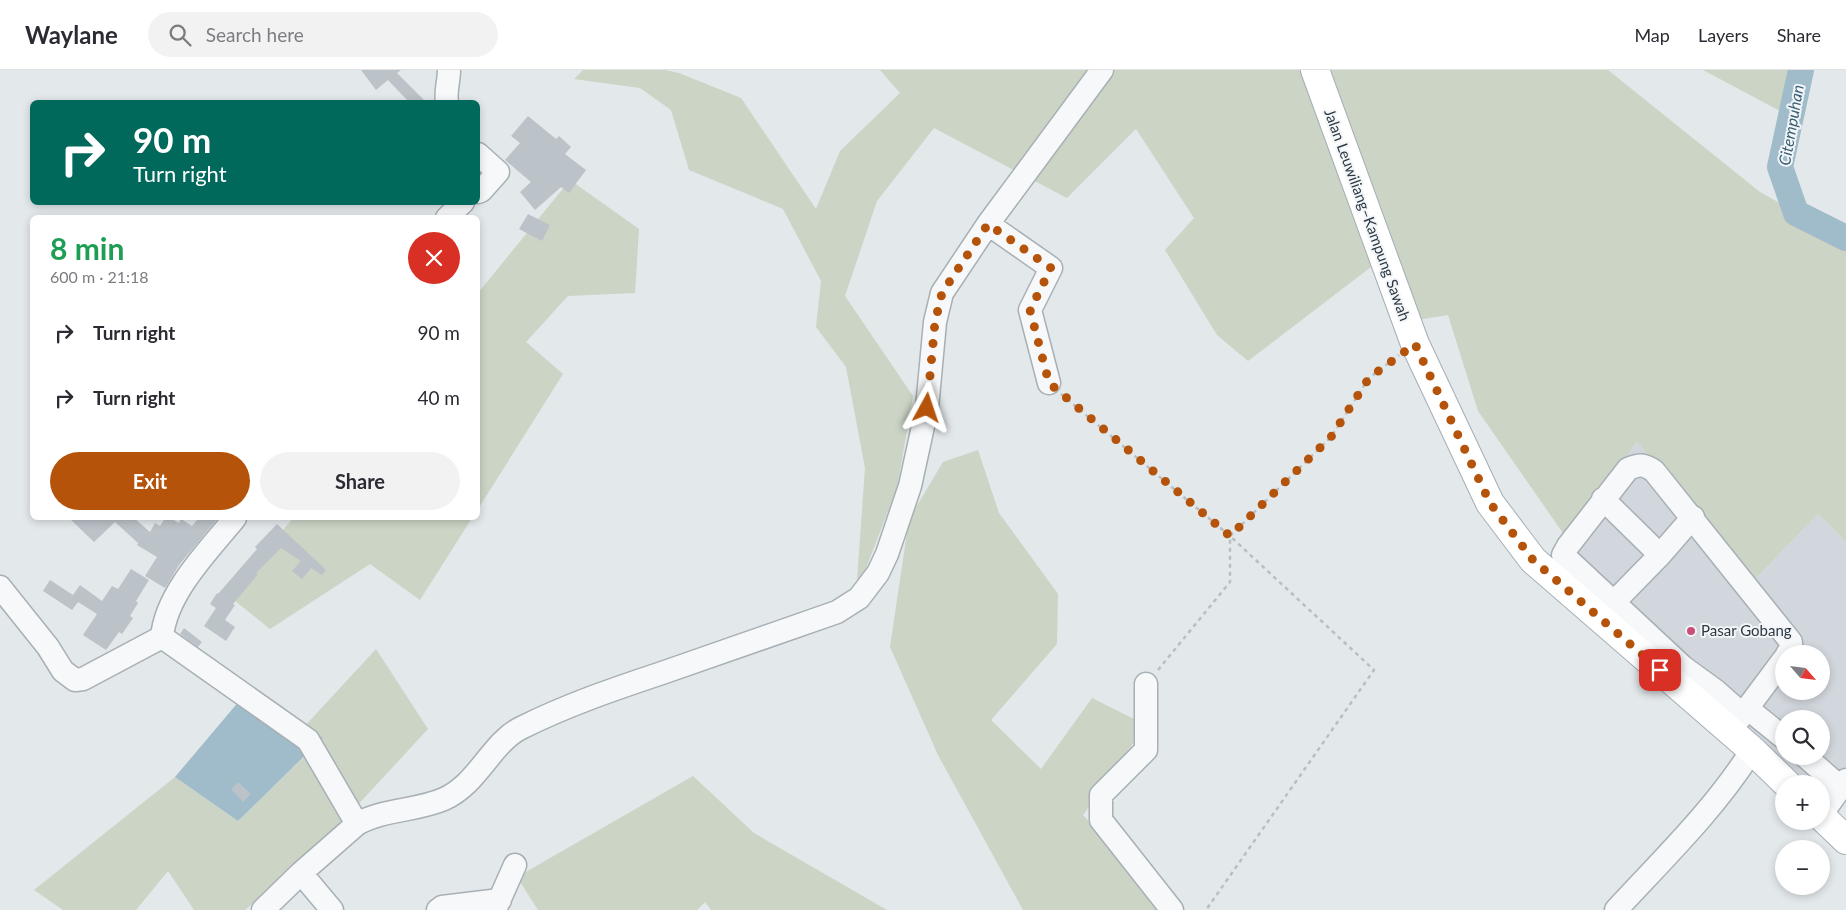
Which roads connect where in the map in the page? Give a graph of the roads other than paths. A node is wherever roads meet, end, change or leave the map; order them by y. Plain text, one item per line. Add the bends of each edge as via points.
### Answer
1 (449, 70) edge
2 (1102, 70) edge
3 (1315, 70) edge
4 (447, 100) edge
5 (480, 156) edge
6 (480, 191) edge
7 (460, 205) edge
8 (450, 215) edge
9 (988, 224) junction
10 (1049, 383) road end
11 (1603, 500) junction
12 (1693, 517) junction
13 (233, 520) edge
14 (1660, 554) junction
15 (0, 587) edge
16 (1614, 602) junction
17 (162, 637) junction
18 (1791, 645) edge
19 (1775, 671) edge
20 (1146, 684) road end
21 (1740, 718) junction
22 (1775, 734) edge
23 (1752, 750) junction
24 (1818, 765) edge
25 (1778, 775) edge
26 (1843, 783) edge
27 (1830, 802) edge
28 (357, 824) junction
29 (1830, 825) edge
30 (1846, 840) edge
31 (514, 865) dead end
32 (301, 872) junction
33 (498, 905) edge
34 (263, 910) edge
35 (332, 910) edge
36 (438, 910) edge
37 (1172, 910) edge
38 (1616, 910) edge

1 - 4 street
2 - 9 street
3 - 21 main road, Jalan Leuwiliang–Kampung Sawah via 1415,344 1490,503 1533,560
5 - 6 street via 498,172
7 - 8 street
9 - 10 street via 1051,268 1030,310
9 - 28 street via 942,293 935,322 927,408 910,486 887,554 878,573 859,598 837,612 564,707 518,729 504,740 474,778 445,799 368,818
11 - 12 street via 1628,469 1638,464 1646,465
11 - 14 street
11 - 16 street via 1563,555
12 - 14 street
12 - 18 street
13 - 17 street via 183,583 163,623
14 - 16 street
15 - 17 street via 63,671 75,680 83,679
16 - 21 street via 1682,667 1716,691
17 - 28 street via 308,740
19 - 21 street
20 - 37 street via 1146,750 1101,795 1101,820
21 - 22 street
21 - 23 main road, Jalan Leuwiliang–Kampung Sawah
23 - 25 main road, Jalan Leuwiliang–Kampung Sawah
23 - 38 street via 1700,818
24 - 26 street
26 - 27 street
28 - 32 street
29 - 30 main road
31 - 33 street
32 - 34 street
32 - 35 street
33 - 36 street via 442,907

